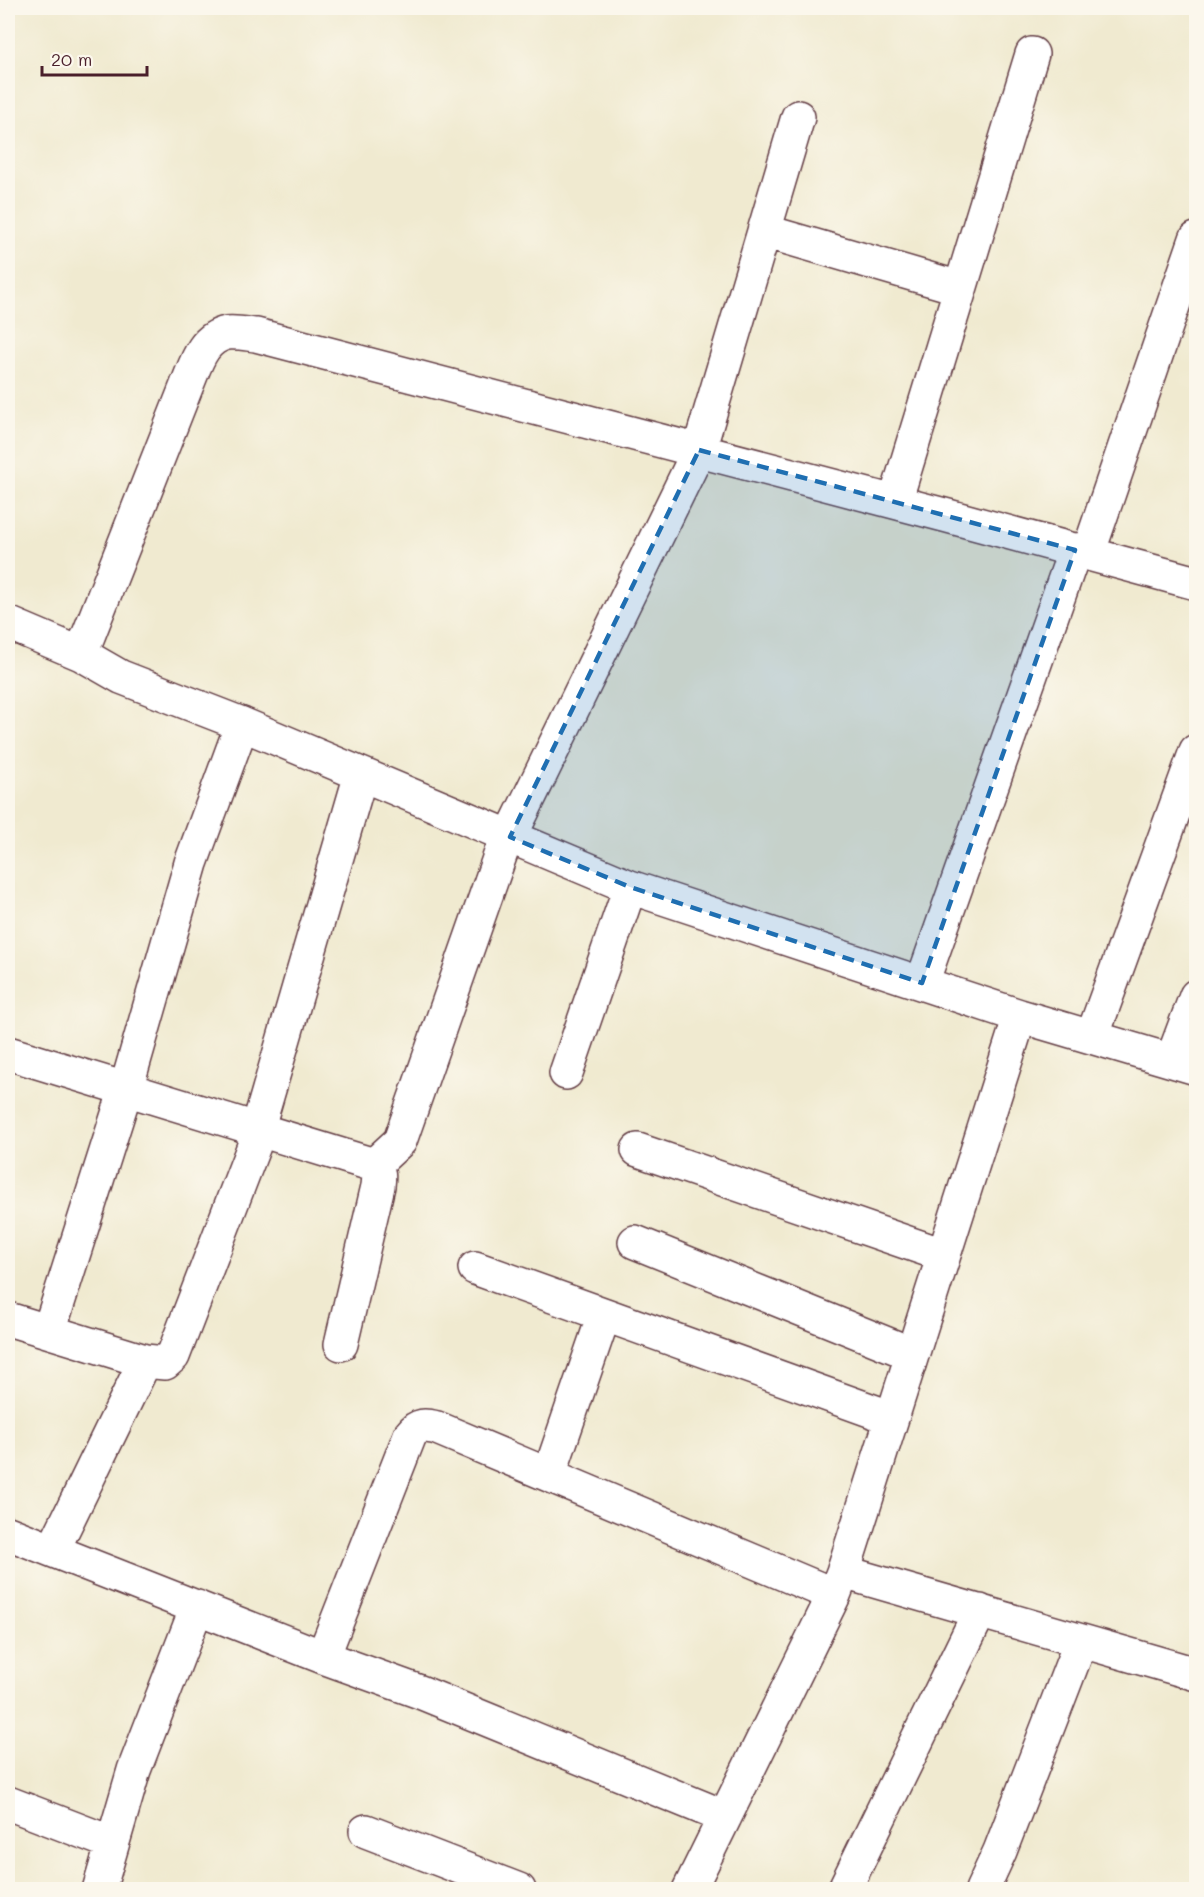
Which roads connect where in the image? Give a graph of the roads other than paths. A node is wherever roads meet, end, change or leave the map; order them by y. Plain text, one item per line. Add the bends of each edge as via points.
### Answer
1 (1032, 54) dead end
2 (798, 117) dead end
3 (764, 231) junction
4 (1197, 239) edge
5 (960, 288) junction
6 (699, 450) junction
7 (895, 502) junction
8 (1075, 550) junction
9 (1197, 583) edge
10 (8, 623) edge
11 (81, 654) junction
12 (242, 724) junction
13 (1197, 751) edge
14 (362, 774) junction
15 (510, 837) junction
16 (630, 887) junction
17 (922, 983) junction
18 (1197, 996) edge
19 (1020, 1016) junction
20 (1092, 1037) junction
21 (8, 1053) edge
22 (1184, 1064) edge
23 (566, 1073) dead end
24 (126, 1089) junction
25 (260, 1130) junction
26 (638, 1150) dead end
27 (374, 1165) junction
28 (635, 1242) dead end
29 (943, 1256) junction
30 (475, 1268) dead end
31 (604, 1315) junction
32 (8, 1319) edge
33 (49, 1332) junction
34 (342, 1344) dead end
35 (912, 1354) junction
36 (145, 1361) junction
37 (892, 1418) junction
38 (549, 1475) junction
39 (8, 1533) edge
40 (53, 1550) junction
41 (838, 1583) junction
42 (196, 1607) junction
43 (980, 1611) junction
44 (1081, 1641) junction
45 (323, 1658) junction
46 (1197, 1674) edge
47 (8, 1803) edge
48 (725, 1817) junction
49 (366, 1831) dead end
50 (112, 1843) junction
51 (99, 1890) edge
52 (519, 1890) edge
53 (689, 1890) edge
54 (844, 1890) edge
55 (982, 1890) edge

1 - 5 street
2 - 3 street
3 - 5 street
3 - 6 street
4 - 8 street via 1090,548
5 - 7 street
6 - 7 street
6 - 11 street via 256,335 228,333 211,339 200,354
6 - 15 street
7 - 8 street
8 - 9 street
8 - 17 street
10 - 11 street
11 - 12 street via 121,677
12 - 14 street
12 - 24 street via 191,864
13 - 20 street
14 - 15 street
14 - 25 street
15 - 16 street
15 - 27 street via 503,847 400,1141
16 - 17 street
16 - 23 street
17 - 19 street
18 - 22 street
19 - 20 street
19 - 29 street
20 - 22 street
21 - 24 street
24 - 25 street
24 - 33 street
25 - 27 street
25 - 36 street via 173,1356 165,1363
26 - 29 street
27 - 34 street via 378,1169 378,1186
28 - 35 street
29 - 35 street
30 - 31 street
31 - 37 street
31 - 38 street
32 - 33 street
33 - 36 street
35 - 37 street
36 - 40 street
37 - 41 street
38 - 41 street
38 - 45 street via 437,1428 415,1428
39 - 40 street
40 - 42 street
41 - 43 street
41 - 48 street
42 - 45 street
42 - 50 street via 134,1770
43 - 44 street
43 - 54 street
44 - 46 street
44 - 55 street
45 - 48 street via 420,1692
47 - 50 street
48 - 53 street
49 - 52 street
50 - 51 street

